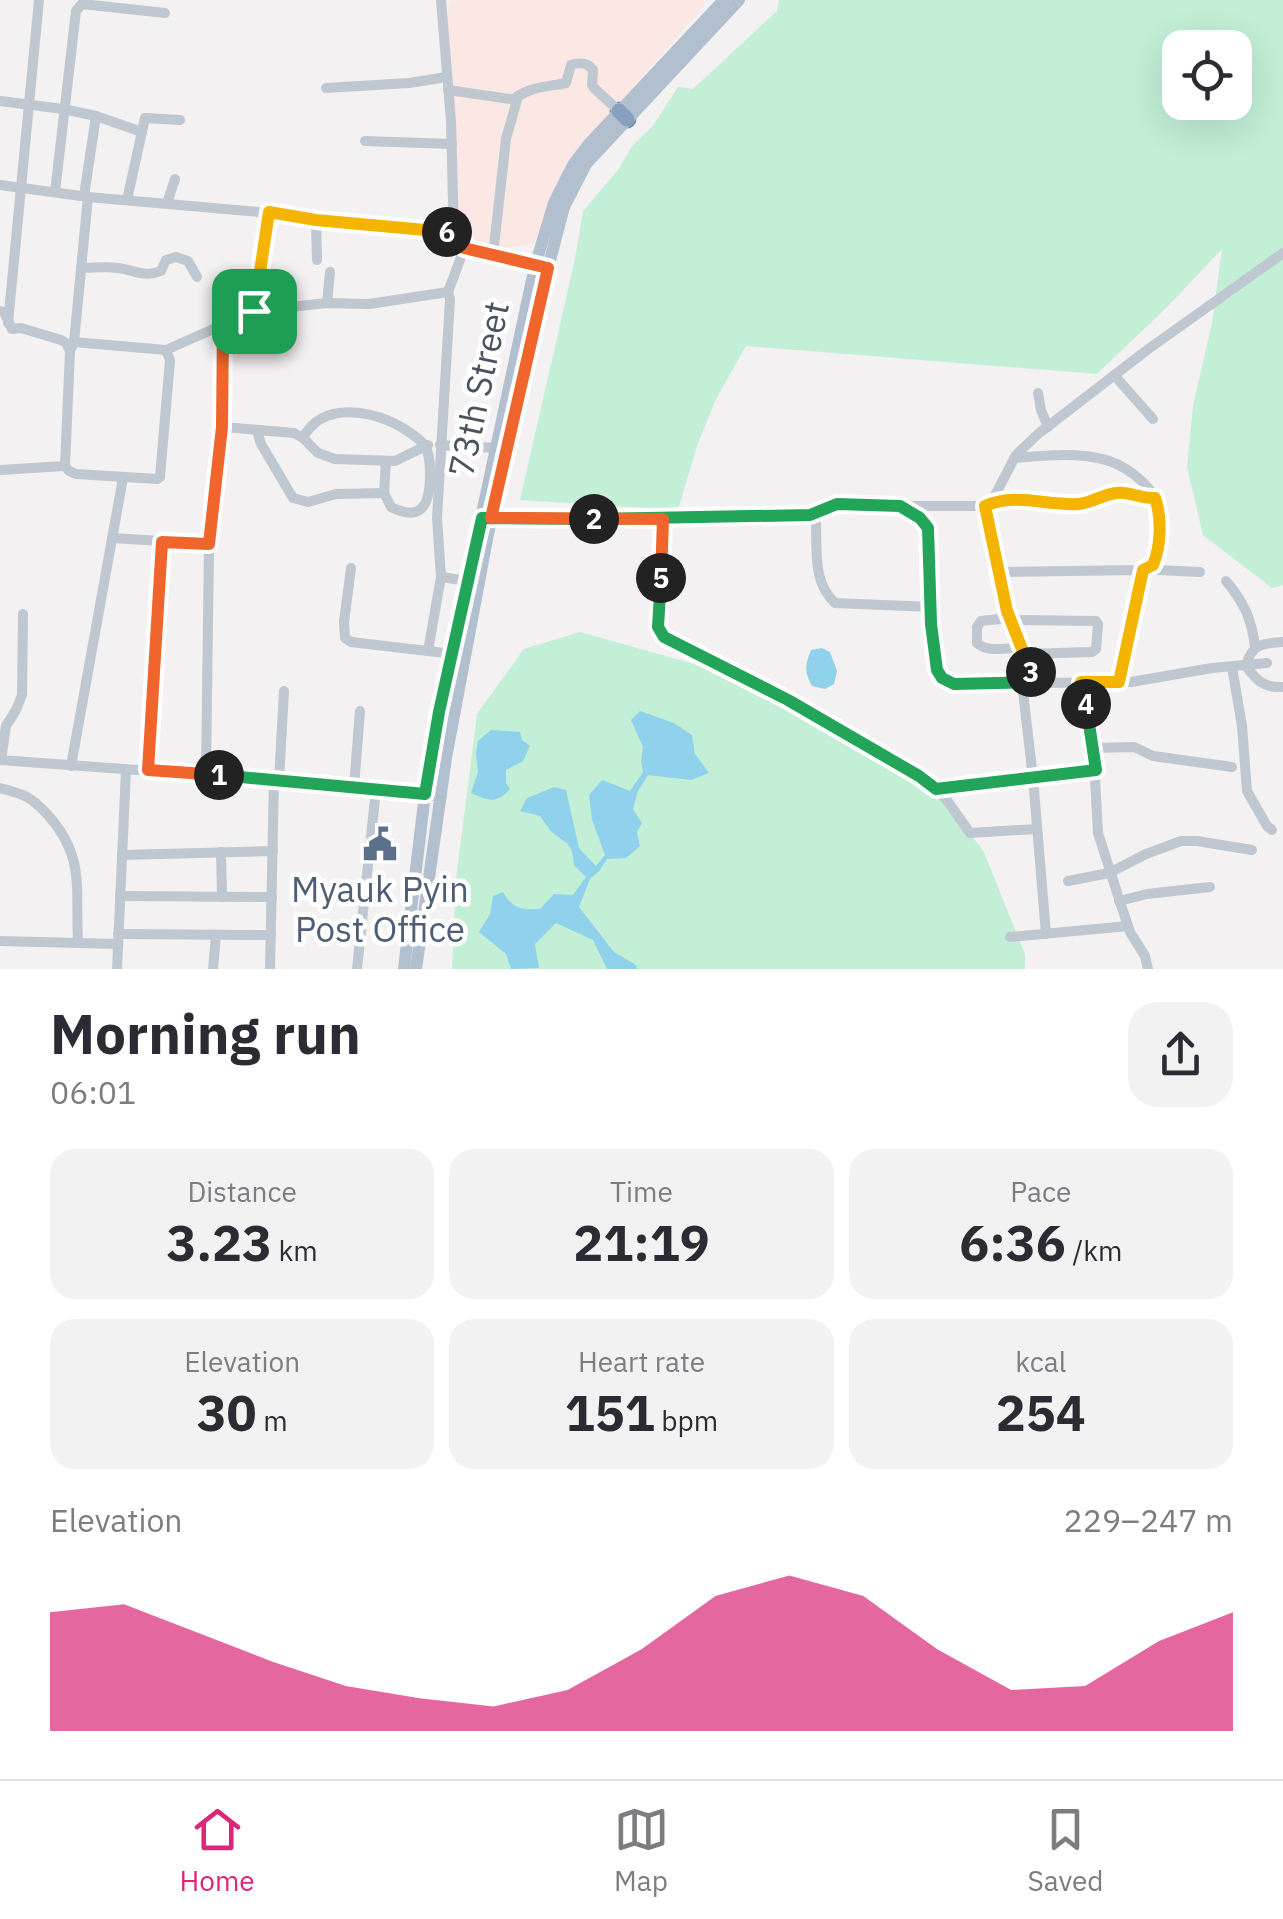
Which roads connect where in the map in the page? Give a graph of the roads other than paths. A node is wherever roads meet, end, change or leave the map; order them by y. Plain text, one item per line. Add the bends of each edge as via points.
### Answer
1 (39, 0) edge
2 (441, 0) edge
3 (724, 0) edge
4 (738, 0) edge
5 (165, 13) dead end
6 (448, 77) junction
7 (326, 88) dead end
8 (448, 90) junction
9 (516, 98) junction
10 (0, 101) edge
11 (29, 104) junction
12 (63, 109) junction
13 (96, 116) junction
14 (623, 116) junction
15 (180, 120) dead end
16 (142, 132) junction
17 (365, 142) dead end
18 (452, 144) junction
19 (175, 179) dead end
20 (0, 185) edge
21 (22, 187) junction
22 (55, 192) junction
23 (86, 197) junction
24 (127, 200) junction
25 (167, 203) junction
26 (269, 212) junction
27 (316, 220) junction
28 (452, 233) junction
29 (464, 248) junction
30 (1283, 253) edge
31 (492, 255) junction
32 (316, 260) dead end
33 (541, 267) junction
34 (81, 268) junction
35 (330, 272) dead end
36 (197, 277) dead end
37 (448, 292) junction
38 (327, 302) junction
39 (0, 311) edge
40 (254, 311) junction
41 (8, 323) junction
42 (223, 324) junction
43 (72, 347) junction
44 (166, 350) junction
45 (1114, 376) junction
46 (1038, 394) dead end
47 (1153, 418) dead end
48 (1048, 426) junction
49 (222, 427) junction
50 (257, 432) junction
51 (303, 438) junction
52 (440, 442) junction
53 (426, 446) junction
54 (496, 448) junction
55 (1014, 458) junction
56 (386, 461) junction
57 (65, 466) junction
58 (0, 470) edge
59 (123, 478) junction
60 (384, 493) junction
61 (1155, 498) junction
62 (988, 505) junction
63 (900, 506) junction
64 (486, 518) junction
65 (663, 519) junction
66 (816, 524) dead end
67 (112, 538) junction
68 (162, 542) junction
69 (209, 544) junction
70 (351, 568) dead end
71 (1147, 568) junction
72 (998, 572) junction
73 (1200, 572) dead end
74 (441, 577) junction
75 (468, 581) junction
76 (1226, 581) dead end
77 (932, 607) junction
78 (23, 614) dead end
79 (1010, 619) junction
80 (1283, 642) edge
81 (1255, 647) junction
82 (428, 651) junction
83 (1022, 651) junction
84 (453, 654) junction
85 (1266, 663) dead end
86 (1246, 666) junction
87 (1232, 667) junction
88 (1028, 682) junction
89 (1081, 682) junction
90 (1119, 682) junction
91 (1283, 687) edge
92 (284, 691) dead end
93 (360, 711) dead end
94 (5, 717) edge
95 (1094, 748) junction
96 (0, 760) edge
97 (71, 766) junction
98 (1232, 767) dead end
99 (126, 770) junction
100 (148, 770) junction
101 (1096, 770) junction
102 (206, 774) junction
103 (1033, 778) junction
104 (276, 780) junction
105 (354, 787) junction
106 (0, 788) edge
107 (376, 789) junction
108 (936, 789) junction
109 (425, 794) junction
110 (442, 798) junction
111 (1036, 829) junction
112 (1272, 830) dead end
113 (1252, 850) dead end
114 (273, 851) junction
115 (221, 852) junction
116 (122, 855) junction
117 (1109, 872) junction
118 (1068, 881) dead end
119 (1210, 887) dead end
120 (120, 896) junction
121 (222, 897) junction
122 (272, 897) junction
123 (1119, 901) junction
124 (1128, 926) junction
125 (1046, 934) junction
126 (271, 935) junction
127 (216, 936) junction
128 (1010, 937) dead end
129 (118, 939) junction
130 (0, 941) edge
131 (78, 942) junction
132 (118, 969) edge
133 (212, 969) edge
134 (270, 969) edge
135 (357, 969) edge
136 (404, 969) edge
137 (416, 969) edge
138 (1148, 969) edge

1 - 11 street
2 - 6 street
3 - 14 main road, 73th Street
4 - 14 main road, 73th Street
5 - 12 street via 78,7
6 - 7 street
6 - 8 street
8 - 9 street
8 - 18 street
9 - 14 street via 538,86 566,83 571,65 580,64 593,70 592,85
9 - 31 street
10 - 11 street
11 - 12 street
11 - 21 street
12 - 13 street
12 - 22 street
13 - 16 street
13 - 23 street
14 - 33 main road, 73th Street via 573,165 554,203
15 - 16 street via 145,118
16 - 24 street
17 - 18 street
18 - 28 street
19 - 25 street
20 - 21 street
21 - 22 street
21 - 41 street
22 - 23 street
23 - 24 street
23 - 34 street
24 - 25 street
25 - 26 street
26 - 27 street
26 - 40 street
27 - 28 street
27 - 32 street
28 - 29 street
29 - 31 street
29 - 37 street
30 - 45 street
31 - 33 street
33 - 54 main road, 73th Street
33 - 64 main road, 73th Street
34 - 36 street via 155,274 176,257 188,261
34 - 43 street
35 - 38 street
37 - 38 street via 370,304
37 - 52 street
38 - 40 street
39 - 41 street
40 - 42 street
41 - 43 street
42 - 44 street
42 - 49 street
43 - 44 street
43 - 57 street
44 - 59 street via 160,477
45 - 47 street
45 - 48 street
46 - 48 street
48 - 55 street
49 - 50 street
49 - 69 street
50 - 51 street
50 - 60 street via 293,498
51 - 53 street via 334,414 362,412 386,418
51 - 56 street via 325,457
52 - 53 street
52 - 54 street
52 - 74 street
53 - 56 street
53 - 60 street via 430,488 423,508 396,510
54 - 64 main road, 73th Street
55 - 61 street via 1108,460
55 - 62 street
56 - 60 street
57 - 58 street
57 - 59 street via 76,474
59 - 67 street
61 - 62 street via 1120,493 1080,504 1027,498
61 - 71 street via 1158,549
62 - 63 street
62 - 72 street
63 - 65 street via 837,504 810,515
63 - 77 street via 928,528
64 - 65 street
64 - 75 main road, 73th Street
64 - 110 main road, 73th Street
65 - 108 street via 661,634 818,716
66 - 77 street via 819,578 835,603
67 - 68 street
67 - 97 street
68 - 69 street
68 - 100 street
69 - 102 street
70 - 82 street via 345,638
71 - 72 street
71 - 73 street
71 - 90 street
72 - 79 street
74 - 75 street
74 - 82 street
75 - 84 main road, 73th Street
76 - 81 street via 1252,623
77 - 88 street via 942,678 954,684
78 - 94 street via 22,695
79 - 83 street
79 - 83 street via 982,621 977,643
79 - 83 street via 1098,624 1092,652
80 - 81 street
81 - 86 street
82 - 84 street
83 - 88 street
84 - 109 main road, 73th Street
85 - 86 street
86 - 87 street
86 - 91 street via 1266,687
87 - 90 street
87 - 112 street via 1247,791
88 - 89 street
88 - 103 street
89 - 90 street
89 - 95 street
92 - 104 street
93 - 105 street
94 - 96 street
95 - 98 street via 1134,747 1153,756
95 - 101 street
96 - 97 street
97 - 99 street
99 - 100 street
99 - 116 street
100 - 102 street
101 - 103 street
101 - 117 street via 1098,833
102 - 104 street
103 - 108 street
103 - 111 street
104 - 105 street
104 - 114 street
105 - 107 street
106 - 131 street via 36,800 69,842
107 - 109 street
107 - 135 street
108 - 111 street via 973,834
109 - 110 street
109 - 136 main road, 73th Street
110 - 137 main road, 73th Street
111 - 125 street
113 - 117 street via 1181,840
114 - 115 street
114 - 122 street
115 - 116 street
115 - 121 street
116 - 120 street
117 - 118 street
117 - 123 street
119 - 123 street
120 - 121 street
120 - 129 street
121 - 122 street
122 - 126 street
123 - 124 street
124 - 125 street
124 - 138 street
125 - 128 street
126 - 127 street
126 - 134 street
127 - 129 street
127 - 133 street
129 - 131 street
129 - 132 street
130 - 131 street

